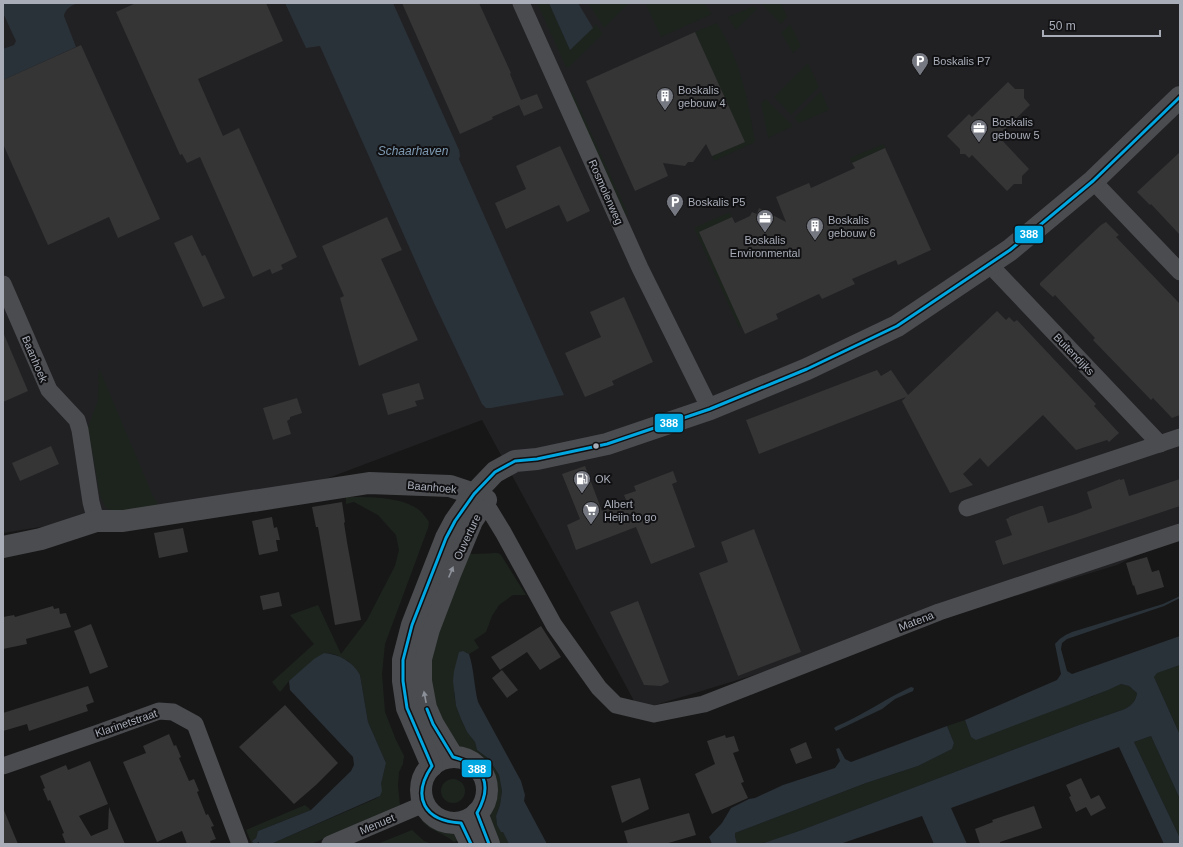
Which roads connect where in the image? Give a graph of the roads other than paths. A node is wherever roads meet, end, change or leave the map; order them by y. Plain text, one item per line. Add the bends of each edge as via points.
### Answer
1 (521, 3) edge
2 (1180, 97) edge
3 (1092, 181) junction
4 (989, 264) junction
5 (1180, 272) edge
6 (3, 284) edge
7 (710, 409) junction
8 (1180, 437) edge
9 (1160, 444) junction
10 (479, 497) junction
11 (967, 508) dead end
12 (96, 521) junction
13 (1180, 532) edge
14 (3, 547) edge
15 (453, 757) junction
16 (3, 766) edge
17 (432, 766) junction
18 (424, 804) junction
19 (469, 818) junction
20 (240, 844) edge
21 (330, 844) edge
22 (471, 844) edge
23 (489, 844) edge

1 - 7 street, Rosmolenweg via 640,268
2 - 3 street
3 - 4 street via 1010,250
3 - 5 street
4 - 7 street via 897,326 807,369
4 - 9 street, Buitendijks
6 - 12 street, Baanhoek via 49,390 78,420
7 - 10 street, Ouverture via 607,444 538,459 503,485
8 - 9 street
9 - 11 street
10 - 12 street, Baanhoek via 450,486 369,483 123,521
10 - 13 street, Matena via 503,532 554,625 599,688 616,705 654,714 704,704 939,612
15 -> 10 street, Ouverture via 432,724 426,708 422,659 429,629
10 - 17 street, Ouverture via 455,521 446,538 412,625 402,660 408,708
12 - 14 street, Baanhoek via 41,539
15 - 17 street via 443,759
15 - 19 street via 471,762 484,777 486,796 483,805
16 - 20 street, Klarinetstraat via 159,710 173,712 195,724
17 - 18 street via 423,780 421,789
18 - 19 street via 437,819 452,824
18 - 21 street, Menuet
19 - 22 street
19 - 23 street

